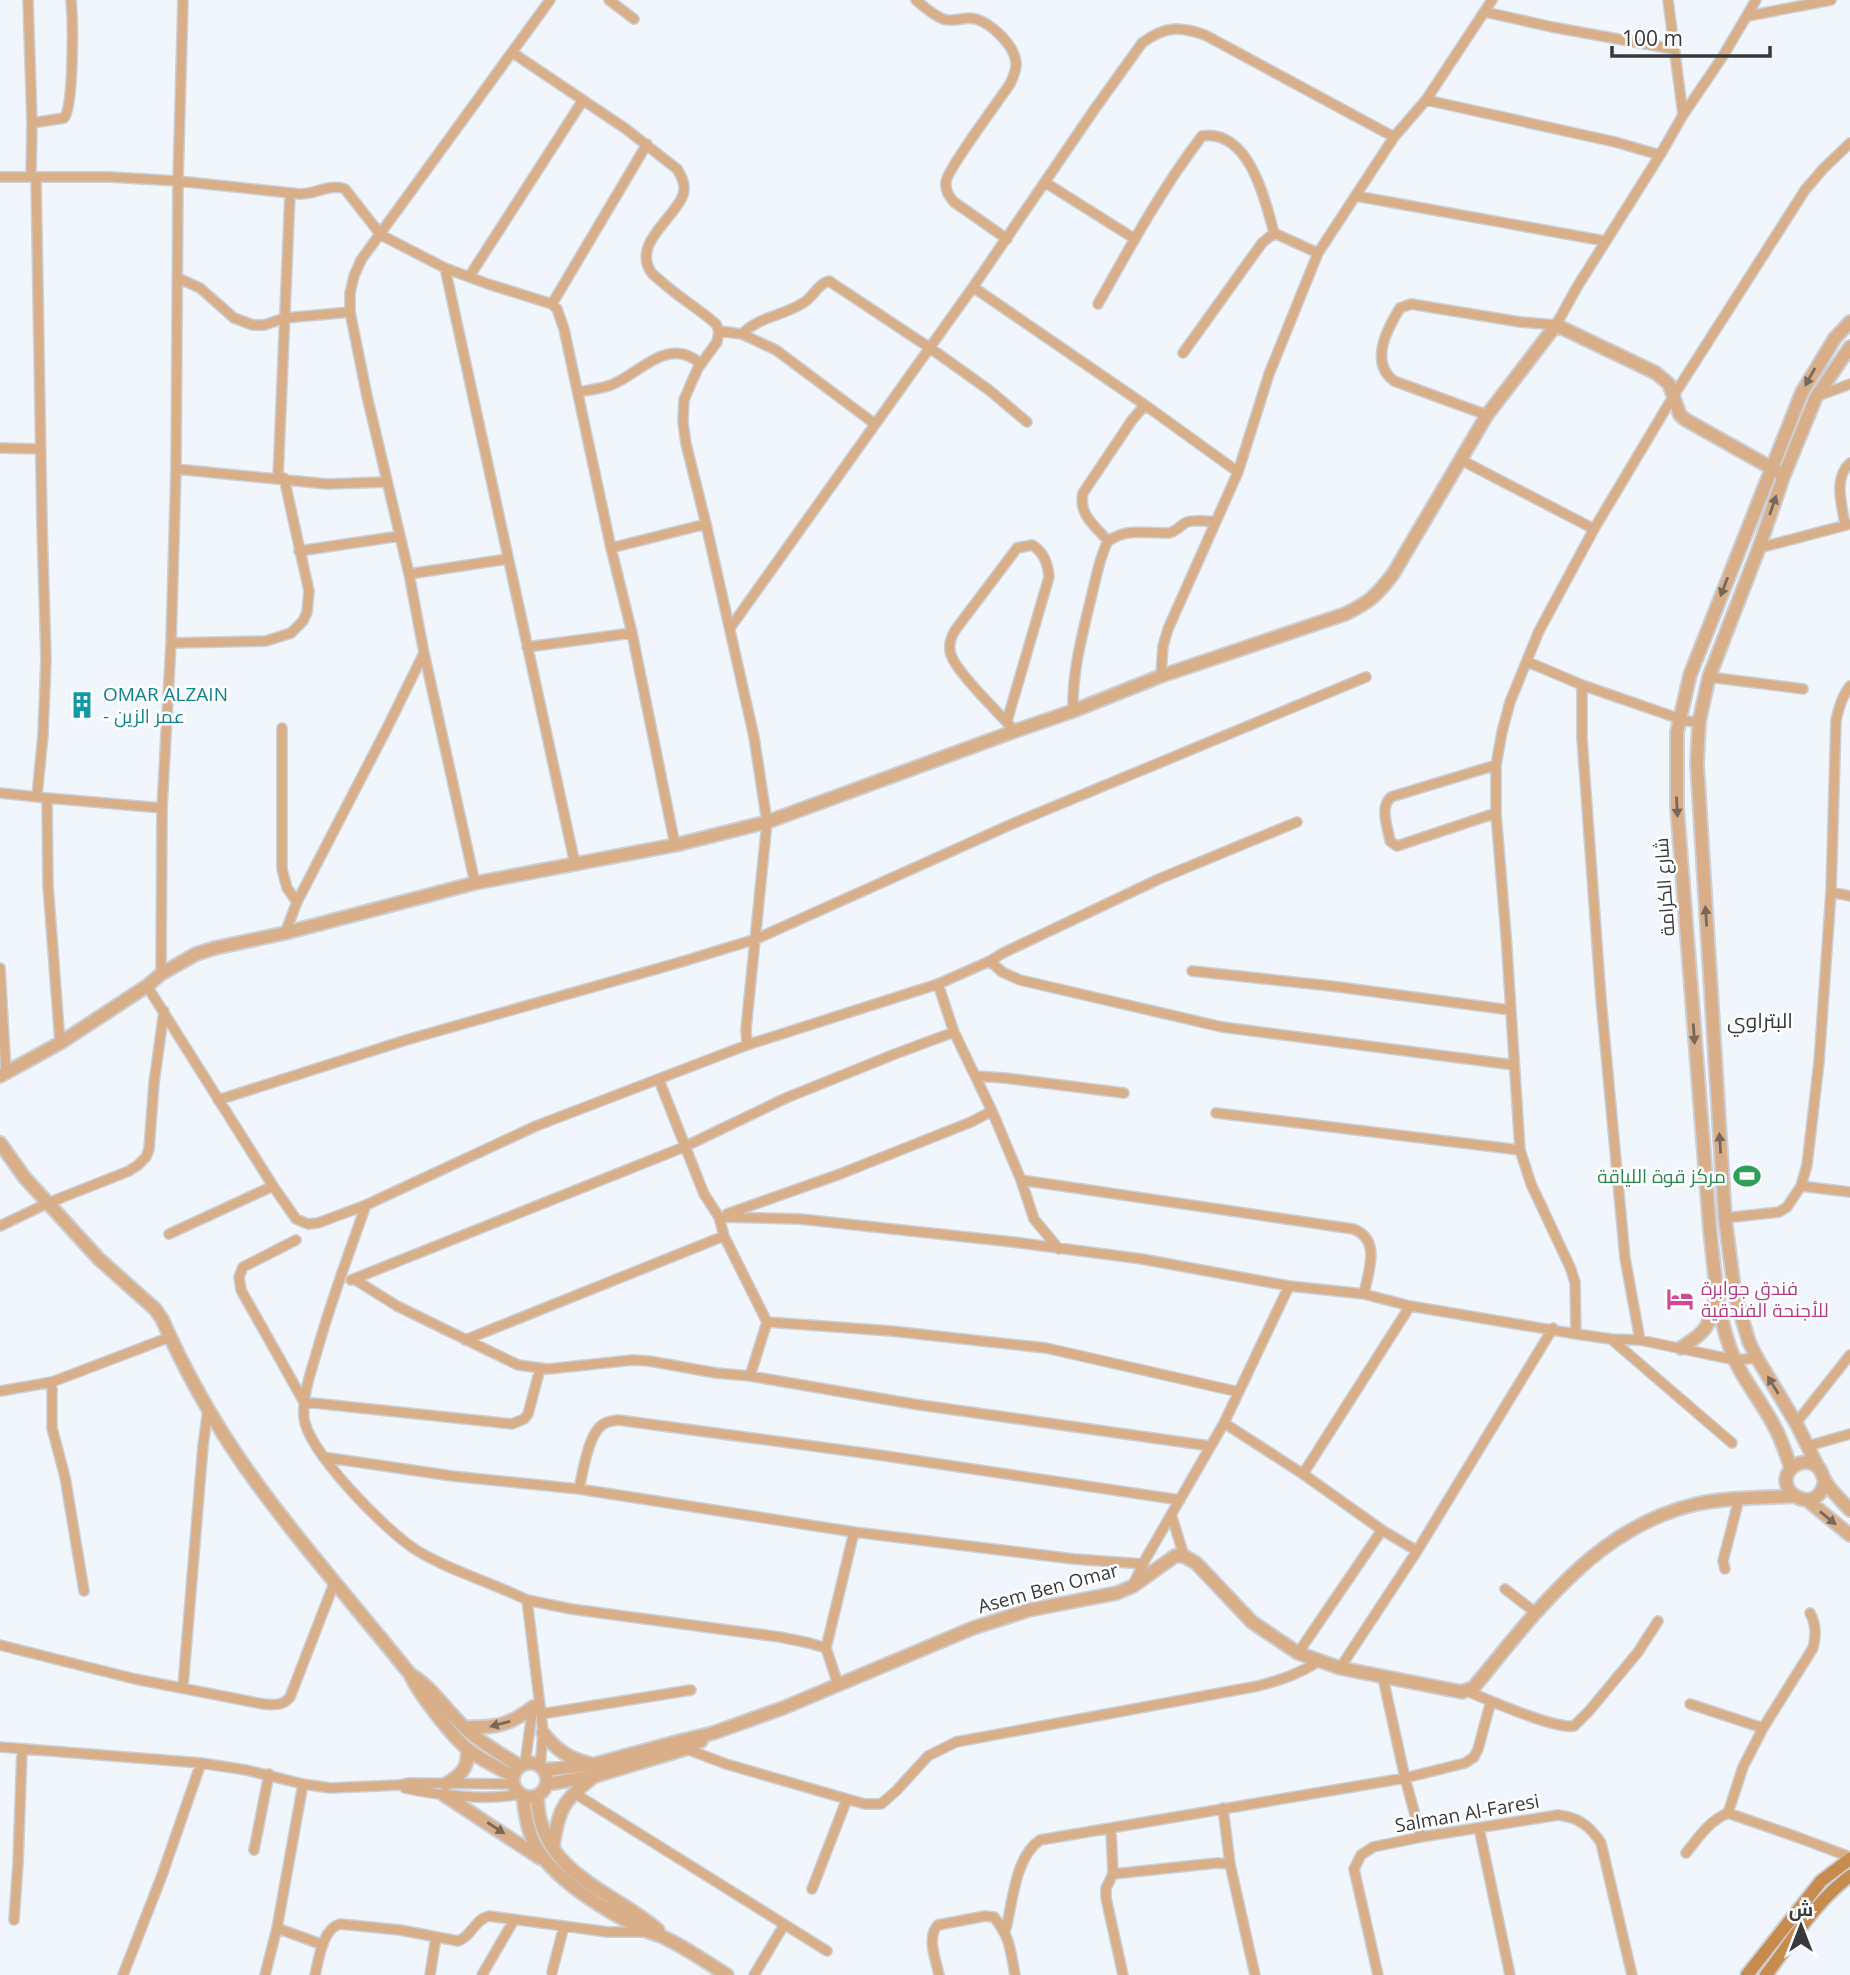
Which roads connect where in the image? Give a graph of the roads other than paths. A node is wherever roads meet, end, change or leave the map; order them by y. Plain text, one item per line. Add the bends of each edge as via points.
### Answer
1 (28, 0) edge
2 (71, 0) edge
3 (183, 0) edge
4 (550, 0) edge
5 (609, 0) edge
6 (916, 0) edge
7 (1492, 0) edge
8 (1668, 0) edge
9 (1756, 0) edge
10 (1831, 0) edge
11 (1485, 12) junction
12 (1748, 16) junction
13 (634, 19) dead end
14 (1673, 49) junction
15 (513, 52) junction
16 (583, 100) junction
17 (1426, 100) junction
18 (1683, 115) junction
19 (32, 123) junction
20 (1394, 137) junction
21 (648, 144) junction
22 (1850, 144) edge
23 (1660, 155) junction
24 (0, 177) edge
25 (34, 177) junction
26 (178, 181) junction
27 (1046, 183) junction
28 (290, 194) junction
29 (1356, 197) junction
30 (1274, 233) junction
31 (381, 235) junction
32 (1007, 239) junction
33 (1135, 239) junction
34 (1605, 241) junction
35 (1318, 253) junction
36 (445, 268) junction
37 (469, 277) junction
38 (178, 278) junction
39 (973, 287) junction
40 (552, 304) junction
41 (1098, 304) dead end
42 (350, 312) junction
43 (285, 318) junction
44 (1850, 322) edge
45 (1556, 325) junction
46 (719, 331) junction
47 (743, 334) junction
48 (1850, 347) edge
49 (930, 348) junction
50 (1183, 353) dead end
51 (701, 364) junction
52 (1850, 384) edge
53 (578, 392) junction
54 (1674, 395) junction
55 (1816, 397) junction
56 (1145, 405) junction
57 (1487, 415) junction
58 (1027, 422) dead end
59 (875, 424) junction
60 (0, 448) edge
61 (41, 449) junction
62 (1461, 460) junction
63 (1850, 463) edge
64 (1771, 468) junction
65 (176, 469) junction
66 (1238, 472) junction
67 (1784, 475) junction
68 (281, 478) junction
69 (386, 482) junction
70 (1215, 521) junction
71 (706, 524) junction
72 (1847, 525) edge
73 (1594, 530) junction
74 (400, 536) junction
75 (1108, 541) junction
76 (611, 548) junction
77 (1759, 548) junction
78 (299, 551) junction
79 (507, 559) junction
80 (409, 574) junction
81 (730, 628) junction
82 (632, 633) junction
83 (171, 642) junction
84 (527, 647) junction
85 (424, 653) junction
86 (1528, 663) junction
87 (1161, 676) junction
88 (1366, 677) dead end
89 (1709, 677) junction
90 (1582, 685) junction
91 (1850, 686) edge
92 (1803, 689) dead end
93 (1073, 711) junction
94 (1680, 718) junction
95 (1699, 722) junction
96 (1011, 726) junction
97 (282, 728) dead end
98 (1496, 765) junction
99 (0, 793) edge
100 (42, 797) junction
101 (162, 808) junction
102 (1496, 813) junction
103 (767, 822) junction
104 (1297, 822) dead end
105 (675, 845) junction
106 (575, 864) junction
107 (475, 883) junction
108 (1831, 892) junction
109 (1850, 896) edge
110 (297, 902) junction
111 (285, 933) junction
112 (756, 939) junction
113 (990, 961) junction
114 (0, 968) edge
115 (1192, 971) dead end
116 (161, 974) junction
117 (938, 984) junction
118 (147, 986) junction
119 (1510, 1010) junction
120 (164, 1011) junction
121 (954, 1032) junction
122 (60, 1043) junction
123 (747, 1045) junction
124 (1514, 1065) junction
125 (3, 1075) edge
126 (976, 1076) junction
127 (659, 1080) junction
128 (1124, 1093) dead end
129 (218, 1100) junction
130 (992, 1111) junction
131 (1216, 1114) dead end
132 (0, 1143) edge
133 (684, 1147) junction
134 (1520, 1150) junction
135 (1021, 1180) junction
136 (273, 1186) junction
137 (1801, 1186) junction
138 (1850, 1192) edge
139 (48, 1203) junction
140 (366, 1205) junction
141 (719, 1217) junction
142 (1725, 1218) junction
143 (0, 1226) edge
144 (169, 1234) dead end
145 (724, 1237) junction
146 (296, 1240) dead end
147 (1059, 1250) junction
148 (354, 1279) junction
149 (338, 1284) junction
150 (1289, 1286) junction
151 (1364, 1294) junction
152 (1717, 1295) junction
153 (1410, 1306) junction
154 (767, 1322) junction
155 (1553, 1328) junction
156 (1576, 1334) junction
157 (170, 1337) junction
158 (1611, 1339) junction
159 (465, 1340) junction
160 (1640, 1340) junction
161 (1681, 1348) junction
162 (1850, 1355) edge
163 (1757, 1358) junction
164 (1735, 1360) junction
165 (540, 1369) junction
166 (750, 1376) junction
167 (52, 1382) junction
168 (0, 1391) edge
169 (1239, 1392) junction
170 (304, 1402) junction
171 (208, 1409) junction
172 (1224, 1423) junction
173 (1796, 1423) junction
174 (1850, 1434) edge
175 (1732, 1443) dead end
176 (1210, 1446) junction
177 (1808, 1446) junction
178 (323, 1457) junction
179 (1818, 1467) junction
180 (1791, 1469) junction
181 (1303, 1474) junction
182 (1825, 1480) junction
183 (1786, 1483) junction
184 (579, 1489) junction
185 (1793, 1496) junction
186 (1739, 1499) junction
187 (1756, 1499) junction
188 (1180, 1500) junction
189 (1807, 1500) junction
190 (1850, 1510) edge
191 (1172, 1517) junction
192 (1382, 1530) junction
193 (854, 1532) junction
194 (1850, 1535) edge
195 (1417, 1551) junction
196 (1184, 1556) junction
197 (1144, 1564) junction
198 (1725, 1569) dead end
199 (335, 1581) junction
200 (1133, 1586) junction
201 (1505, 1589) dead end
202 (84, 1591) dead end
203 (527, 1600) junction
204 (1536, 1613) junction
205 (1810, 1613) dead end
206 (1658, 1621) dead end
207 (0, 1645) edge
208 (826, 1648) junction
209 (1298, 1653) junction
210 (1319, 1661) junction
211 (1340, 1668) junction
212 (410, 1674) junction
213 (1383, 1678) junction
214 (838, 1684) junction
215 (183, 1687) junction
216 (691, 1689) dead end
217 (1467, 1691) junction
218 (1491, 1701) junction
219 (1690, 1704) dead end
220 (537, 1710) junction
221 (464, 1727) junction
222 (1763, 1728) junction
223 (543, 1733) junction
224 (682, 1745) junction
225 (0, 1747) edge
226 (467, 1749) junction
227 (22, 1750) junction
228 (201, 1763) junction
229 (542, 1768) junction
230 (595, 1770) junction
231 (269, 1774) junction
232 (1405, 1778) junction
233 (519, 1780) junction
234 (303, 1784) junction
235 (547, 1784) junction
236 (445, 1789) junction
237 (574, 1793) junction
238 (537, 1796) junction
239 (847, 1799) junction
240 (1223, 1808) junction
241 (1728, 1814) junction
242 (1479, 1828) junction
243 (1111, 1829) junction
244 (1421, 1837) junction
245 (553, 1847) junction
246 (254, 1850) dead end
247 (1686, 1853) dead end
248 (1850, 1858) edge
249 (546, 1862) junction
250 (1230, 1864) junction
251 (1113, 1874) junction
252 (1850, 1876) edge
253 (812, 1889) dead end
254 (13, 1920) dead end
255 (514, 1920) junction
256 (784, 1925) junction
257 (564, 1927) junction
258 (277, 1928) junction
259 (649, 1932) junction
260 (1005, 1932) junction
261 (436, 1937) junction
262 (666, 1938) junction
263 (323, 1945) junction
264 (827, 1951) dead end
265 (552, 1972) dead end
266 (123, 1975) edge
267 (265, 1975) edge
268 (315, 1975) edge
269 (430, 1975) edge
270 (482, 1975) edge
271 (727, 1975) edge
272 (754, 1975) edge
273 (939, 1975) edge
274 (1015, 1975) edge
275 (1123, 1975) edge
276 (1255, 1975) edge
277 (1378, 1975) edge
278 (1510, 1975) edge
279 (1632, 1975) edge
280 (1747, 1975) edge
281 (1766, 1975) edge

1 - 19 street
2 - 19 street via 68,111 64,118
3 - 26 street
4 - 15 street
5 - 13 street
6 - 32 street via 947,20 986,23 1013,52 1016,62 1010,84 945,186 954,202
7 - 11 street
8 - 14 street
9 - 12 street
10 - 12 street
11 - 14 street
11 - 17 street
12 - 18 street
14 - 18 street
15 - 16 street
15 - 31 street
16 - 21 street
16 - 37 street
17 - 20 street
17 - 23 street
18 - 23 street
19 - 25 street
20 - 27 street via 1205,35 1176,29 1142,43
20 - 29 street
21 - 40 street
21 - 46 street via 677,169 684,186 682,197 647,249 649,266
22 - 54 street via 1805,190
23 - 34 street
24 - 25 street
25 - 26 street
25 - 61 street
26 - 28 street
26 - 38 street
27 - 32 street
27 - 33 street
28 - 31 street via 341,187
28 - 43 street
29 - 34 street
29 - 35 street
30 - 33 street via 1248,161 1233,143 1212,135 1202,136 1190,152
30 - 35 street
30 - 50 street via 1262,243
31 - 36 street
31 - 42 street via 354,276
32 - 39 street
33 - 41 street
34 - 45 street
35 - 66 street via 1269,374
36 - 37 street
36 - 79 street
37 - 40 street
38 - 43 street via 200,288 242,321 264,325
38 - 65 street
39 - 49 street
39 - 56 street
40 - 53 street via 564,329
42 - 43 street
42 - 69 street
43 - 68 street
44 -> 64 street, شارع الكرامة via 1802,392
45 - 54 street via 1656,373
45 - 57 street
45 - 57 street via 1410,304 1400,308 1385,337 1381,354 1384,372 1394,381
46 - 47 street
46 - 51 street via 714,348
47 - 49 street via 763,318 802,304 829,281
47 - 59 street via 776,350
48 - 55 street, شارع الكرامة
49 - 58 street
49 - 59 street
51 - 53 street via 685,353 666,355 611,385
51 - 71 street via 684,400 683,422
52 - 55 street
53 - 76 street
54 - 64 street via 1686,420
54 - 73 street
55 - 67 street, شارع الكرامة
56 - 66 street
56 - 75 street via 1083,493 1085,515
57 - 62 street
59 - 81 street
60 - 61 street
61 - 100 street via 47,659
62 - 73 street
62 - 87 street via 1393,574 1366,604
63 - 72 street via 1840,483
64 - 67 street
64 -> 94 street, شارع الكرامة via 1695,663
65 - 68 street
65 - 83 street
66 - 70 street
77 -> 67 street, شارع الكرامة
68 - 69 street via 336,484
68 - 78 street
69 - 74 street
70 - 75 street via 1190,521 1169,533 1121,534
70 - 87 street via 1168,629
71 - 76 street
71 - 81 street
72 - 77 street
73 - 86 street via 1539,631
74 - 78 street
74 - 80 street
75 - 93 street via 1076,659
76 - 82 street
77 - 89 street, شارع الكرامة
78 - 83 street via 309,603 303,621 291,633 266,641
79 - 80 street
79 - 84 street
80 - 85 street
81 - 103 street
82 - 84 street
82 - 105 street
83 - 101 street
84 - 106 street
85 - 107 street
85 - 110 street
86 - 90 street
86 - 98 street via 1510,702
87 - 93 street
88 - 112 street via 1012,824
89 - 92 street
89 - 95 street, شارع الكرامة
90 - 94 street
90 - 160 street via 1601,999 1625,1258
91 - 108 street via 1836,720
93 - 96 street
94 - 95 street
94 -> 152 street, شارع الكرامة via 1677,807
142 -> 95 street, شارع الكرامة via 1698,778
96 - 96 street via 1049,577 1044,558 1032,545 1017,548 956,629 951,643 950,652 961,671
96 - 103 street
97 - 110 street via 282,869
98 - 102 street
98 - 102 street via 1391,797 1384,808 1390,841 1397,846
99 - 100 street
100 - 101 street
100 - 122 street
101 - 116 street
102 - 119 street
103 - 105 street
103 - 112 street
104 - 113 street via 1159,880
105 - 106 street
106 - 107 street
107 - 111 street
108 - 109 street
108 - 137 street via 1819,1062
110 - 111 street
111 - 116 street via 196,954
112 - 123 street
112 - 129 street via 406,1040
113 - 117 street
113 - 124 street via 1020,980 1222,1027
114 - 125 street
115 - 119 street
116 - 118 street
117 - 121 street
117 - 123 street
118 - 120 street
118 - 122 street
119 - 124 street
120 - 129 street
120 - 139 street via 146,1157 129,1171
121 - 126 street
121 - 133 street via 786,1098
122 - 125 street
123 - 127 street
124 - 134 street
126 - 128 street
126 - 130 street
127 - 133 street
127 - 140 street via 536,1126
129 - 136 street
130 - 135 street
130 - 141 street via 840,1174
131 - 134 street
132 - 139 street
133 - 141 street
133 - 148 street
134 - 156 street via 1570,1267
135 - 147 street via 1034,1219
135 - 151 street via 1353,1229 1370,1242
136 - 140 street via 296,1219 308,1224
136 - 144 street
137 - 138 street
137 - 142 street via 1779,1212
139 - 143 street
139 - 157 street via 99,1259 155,1309
140 - 149 street
141 - 145 street
141 - 147 street via 800,1219
142 - 163 street, شارع الكرامة via 1735,1295
145 - 154 street
145 - 159 street
146 - 170 street via 243,1267 239,1282
147 - 150 street via 1142,1259
148 - 149 street
148 - 159 street
149 - 170 street
150 - 151 street
150 - 169 street
151 - 153 street
152 - 161 street via 1709,1324
152 - 164 street, شارع الكرامة
153 - 155 street
153 - 181 street
154 - 166 street
154 - 169 street via 1046,1348
155 - 156 street
155 - 195 street
156 - 158 street
157 - 167 street
157 - 171 street
158 - 160 street
158 - 175 street
159 - 165 street via 518,1365
160 - 161 street
161 - 164 street
162 - 173 street
163 - 164 street
173 -> 163 street, شارع الكرامة
164 - 180 street, شارع الكرامة via 1773,1422
165 - 166 street via 633,1360
165 - 170 street via 528,1414 512,1424
166 - 176 street
167 - 168 street
167 - 202 street via 52,1428
169 - 172 street
170 - 178 street via 308,1432
171 - 199 street via 276,1510
171 - 215 street
172 - 176 street
172 - 181 street
173 - 177 street, شارع الكرامة
174 - 177 street
176 - 188 street
177 - 179 street, شارع الكرامة
178 - 184 street
178 - 203 street via 364,1503 416,1549
179 - 180 street via 1809,1462
179 - 182 street
180 - 183 street
181 - 192 street
182 - 189 street via 1820,1494
182 - 190 street
183 - 185 street
183 - 187 street
184 - 188 street via 593,1435 599,1426 618,1420
184 - 193 street
185 - 187 street
185 - 189 street
186 - 187 street
186 - 198 street via 1723,1561
186 - 204 street via 1698,1504 1653,1517 1600,1549
188 - 191 street
189 -> 194 street
191 - 196 street
191 - 197 street
192 - 195 street
192 - 209 street
193 - 197 street
193 - 208 street
195 - 211 street
196 - 200 street, Asem Ben Omar via 1171,1558
196 - 209 street via 1252,1622
197 - 200 street
199 - 212 street
199 - 215 street via 286,1702 263,1704
200 - 214 street, Asem Ben Omar via 999,1619
201 - 204 street
203 - 208 street via 780,1637
203 - 220 street
204 - 217 street
205 - 222 street via 1813,1648
206 - 218 street via 1574,1726 1558,1725
207 - 215 street
208 - 214 street
209 - 210 street
210 - 211 street
210 - 239 street via 1285,1679 956,1742 928,1756 881,1804
211 - 213 street
212 - 221 street
212 - 226 street
213 - 217 street
213 - 232 street
214 - 224 street, Asem Ben Omar
216 - 220 street
217 - 218 street
218 - 232 street via 1474,1757
219 - 222 street
220 -> 221 street via 502,1725
220 - 223 street
220 - 233 street
221 - 233 street
222 - 241 street via 1743,1767
223 - 229 street
223 - 230 street via 565,1755
224 - 230 street, Asem Ben Omar
224 - 239 street via 718,1761
225 - 227 street
226 - 233 street
226 - 236 street via 467,1765
227 - 228 street
227 - 254 street
228 - 231 street
228 - 266 street
229 - 230 street
229 - 233 street via 535,1764
229 - 235 street
230 - 235 street
230 - 237 street
231 - 234 street
231 - 246 street
232 - 240 street
232 - 244 street
233 - 236 street via 498,1796
233 - 238 street via 527,1797
233 - 249 street via 530,1830
234 - 236 street
234 - 258 street
235 - 238 street
236 -> 249 street
237 - 245 street via 558,1816
237 - 256 street
238 - 245 street via 540,1821
239 - 253 street
240 - 243 street
240 - 250 street
241 - 247 street via 1719,1816
241 - 248 street
242 - 244 street, Salman Al-Faresi
242 - 278 street
242 - 279 street, Salman Al-Faresi via 1558,1815 1594,1832 1601,1843
243 - 251 street
243 - 260 street via 1033,1845 1017,1874
244 - 277 street, Salman Al-Faresi via 1373,1847 1361,1855 1354,1869
245 - 262 street via 580,1877
248 - 280 main road via 1821,1881
249 - 259 street via 587,1896
250 - 251 street
250 - 276 street
251 - 275 street via 1106,1898
252 - 281 main road via 1816,1909
255 - 257 street
255 - 261 street via 487,1916 461,1940
255 - 270 street
256 - 264 street
256 - 272 street
257 - 259 street
257 - 265 street
258 - 263 street
258 - 267 street
259 - 262 street
260 - 273 street via 994,1917 985,1916 938,1925 932,1936
260 - 274 street
261 - 263 street via 340,1924 328,1931
261 - 269 street
262 - 271 street
263 - 268 street

